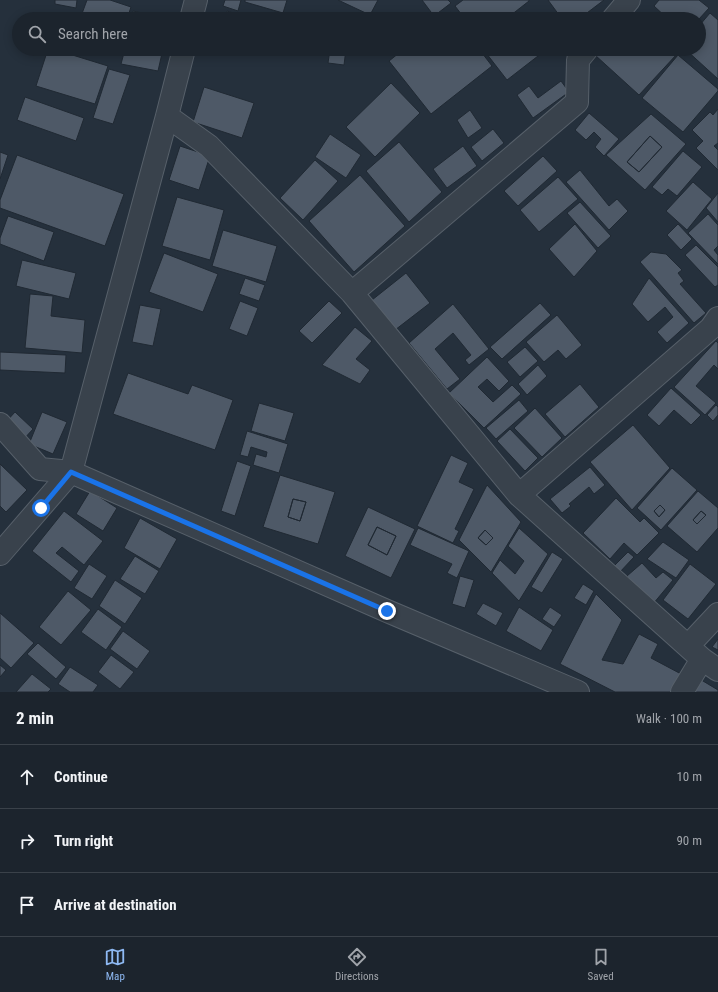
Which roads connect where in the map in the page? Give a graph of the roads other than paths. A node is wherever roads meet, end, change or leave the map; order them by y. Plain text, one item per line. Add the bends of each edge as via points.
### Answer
1 (196, 0) edge
2 (629, 0) edge
3 (193, 12) edge
4 (619, 12) edge
5 (182, 56) edge
6 (581, 56) edge
7 (167, 116) junction
8 (352, 294) junction
9 (718, 318) edge
10 (0, 424) edge
11 (71, 472) junction
12 (519, 495) junction
13 (0, 554) edge
14 (718, 614) edge
15 (703, 659) edge
16 (578, 692) edge
17 (682, 692) edge

1 - 3 street
2 - 4 street
5 - 7 street
6 - 8 street via 578,60 578,102
7 - 8 street via 209,146
7 - 11 street
8 - 12 street
9 - 12 street via 710,328
10 - 11 street via 40,470
11 - 13 street
11 - 16 street
12 - 15 street
14 - 15 street
15 - 17 street

